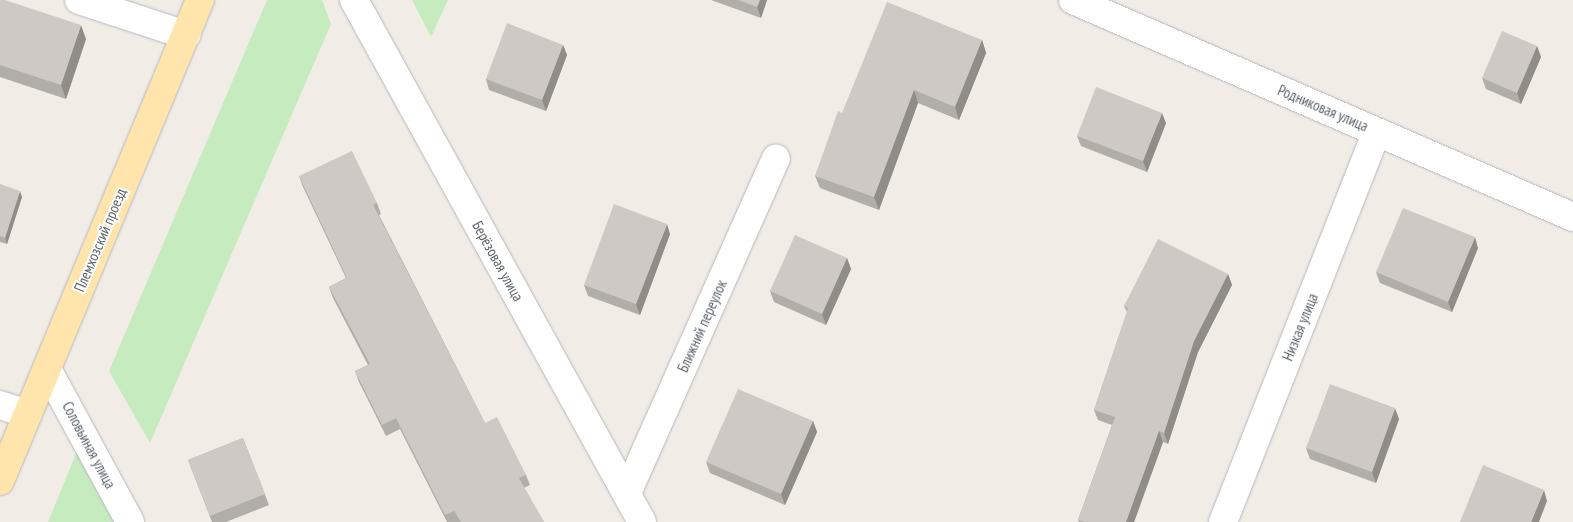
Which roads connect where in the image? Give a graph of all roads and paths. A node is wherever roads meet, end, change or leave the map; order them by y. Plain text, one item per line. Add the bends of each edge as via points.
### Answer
1 (79, 0) edge
2 (200, 0) edge
3 (354, 0) edge
4 (1073, 0) edge
5 (186, 35) junction
6 (1377, 132) junction
7 (776, 159) dead end
8 (1573, 217) edge
9 (47, 369) junction
10 (0, 405) edge
11 (28, 414) junction
12 (0, 481) edge
13 (627, 494) junction
14 (130, 522) edge
15 (642, 522) edge
16 (1223, 522) edge

1 - 5 street
2 - 5 main road, Племхозский проезд
3 - 13 street, Берёзовая улица
4 - 6 street, Родниковая улица
5 - 9 main road, Племхозский проезд
6 - 8 street, Родниковая улица
6 - 16 street, Низкая улица
7 - 13 street, Ближний переулок
9 - 11 main road, Племхозский проезд
9 - 14 street, Соловьиная улица
10 - 11 street
11 - 12 main road, Племхозский проезд
13 - 15 street, Берёзовая улица

